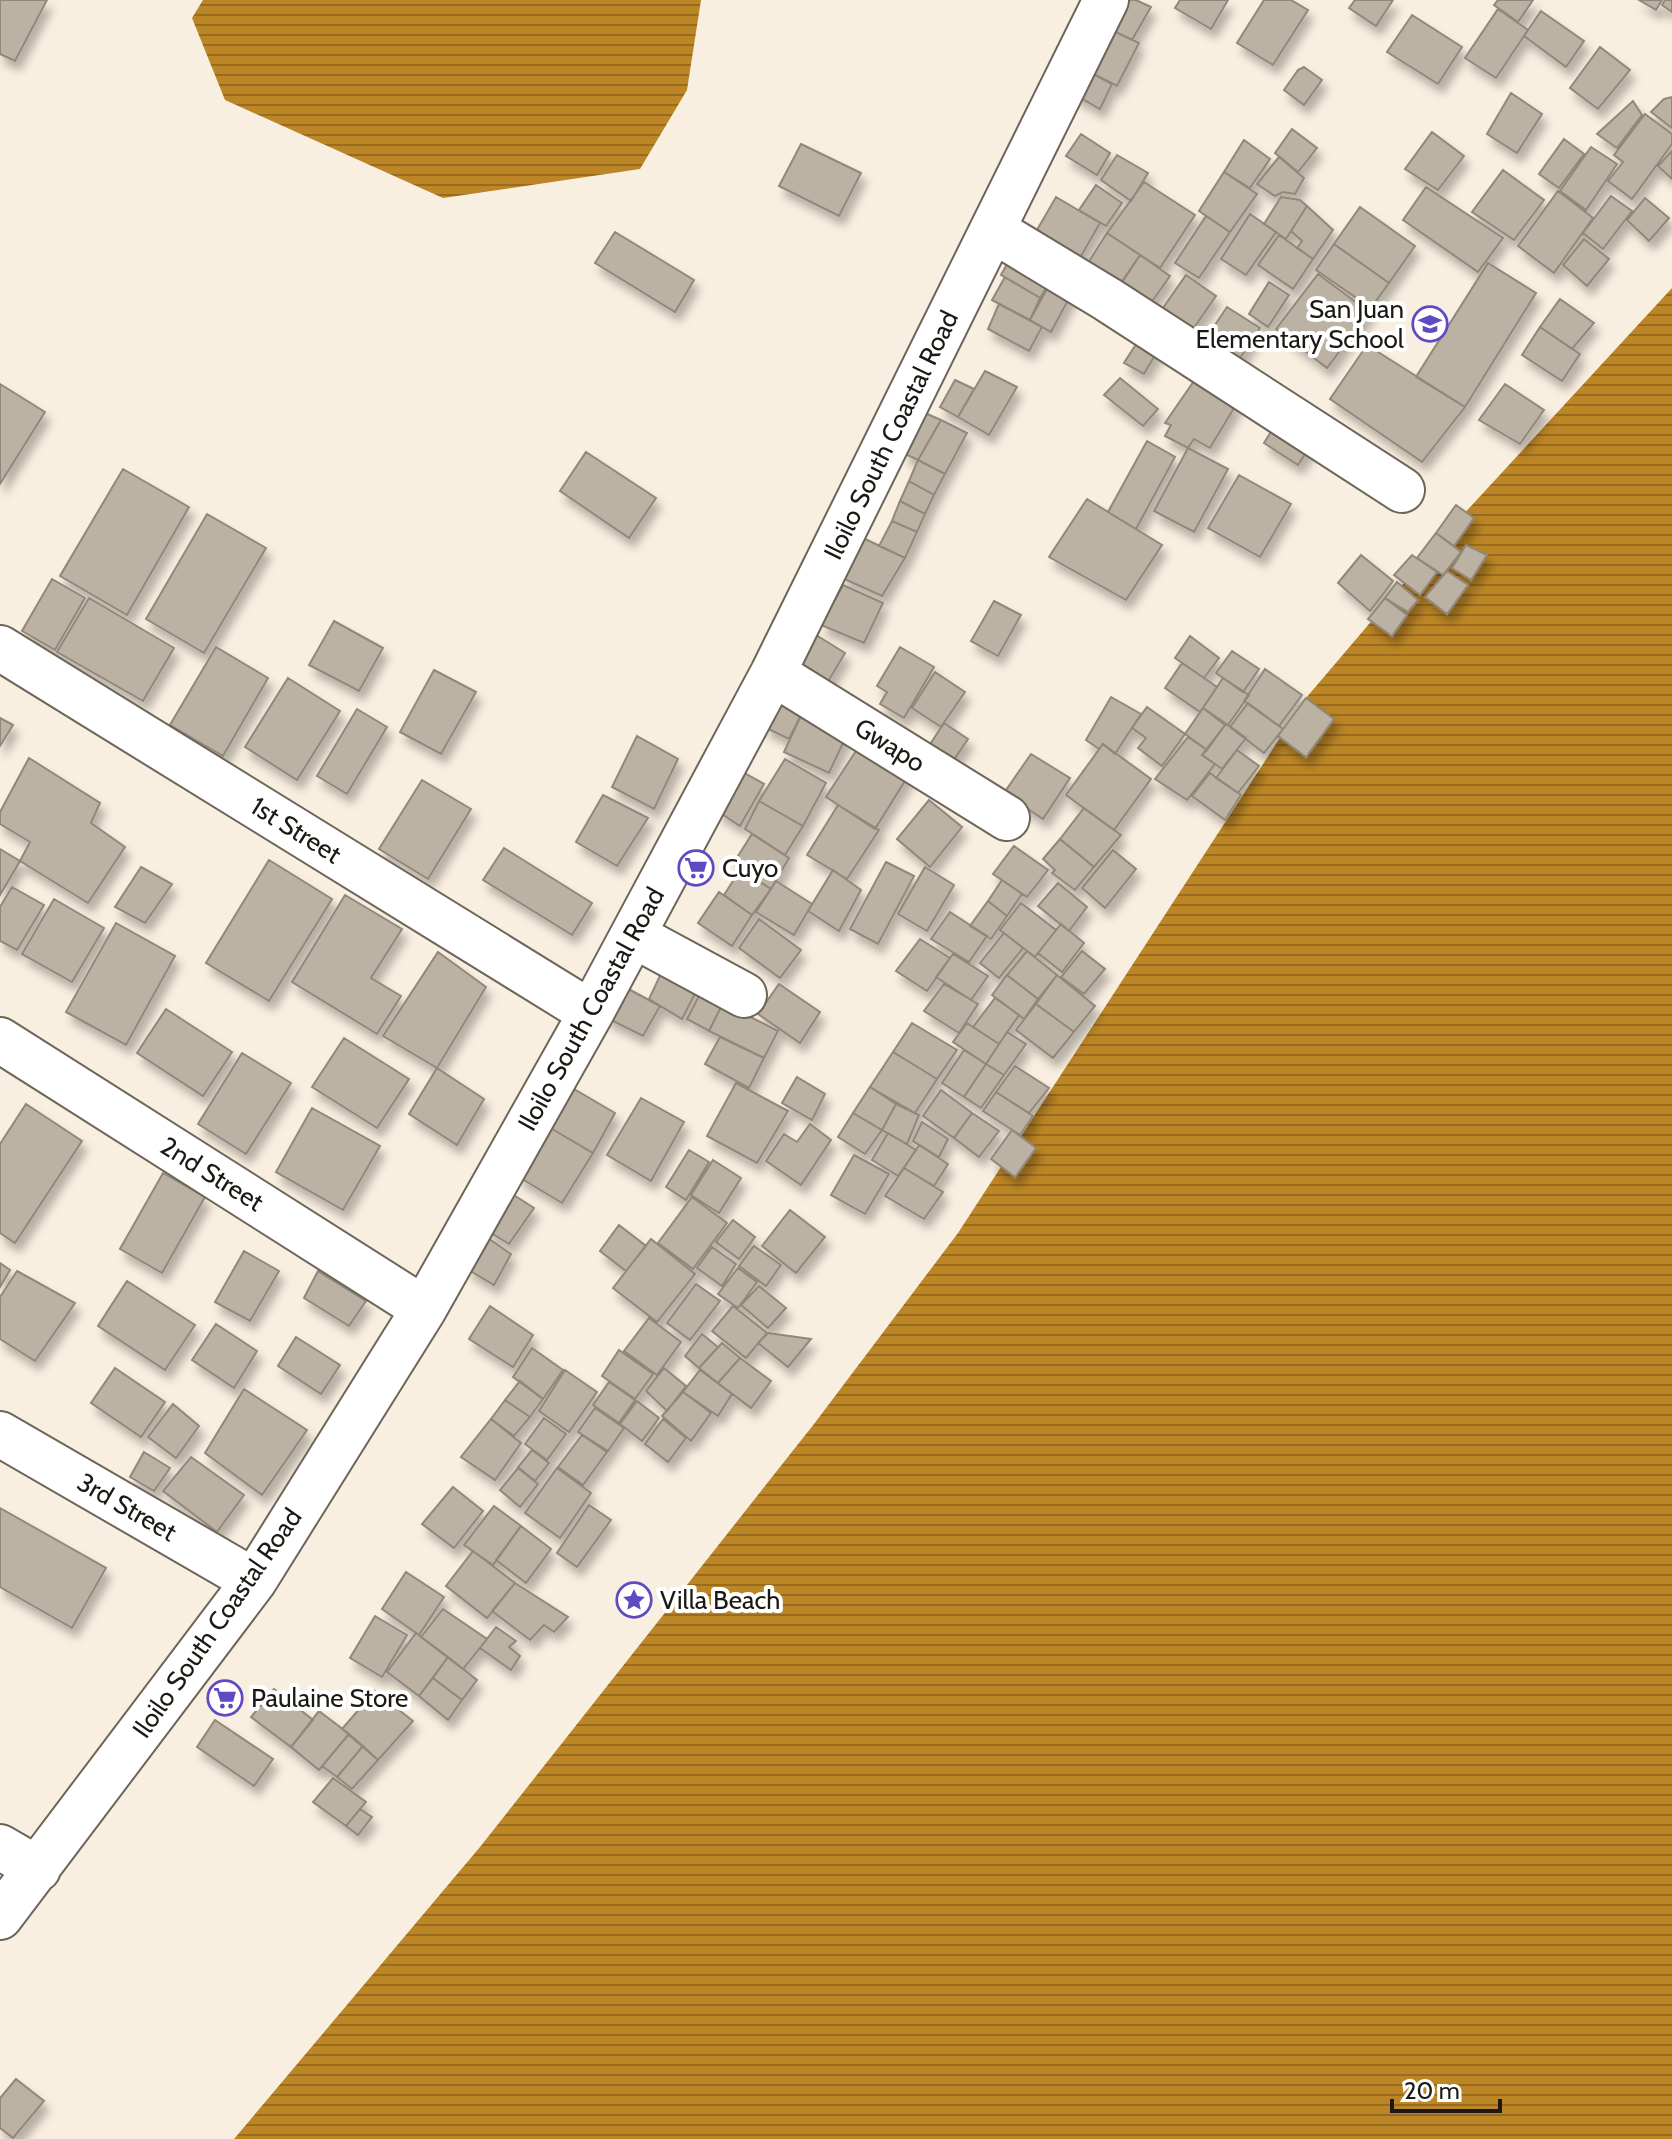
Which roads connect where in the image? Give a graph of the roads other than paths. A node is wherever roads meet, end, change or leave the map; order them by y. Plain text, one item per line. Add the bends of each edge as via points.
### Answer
1 (1106, 0) edge
2 (993, 230) junction
3 (1402, 490) dead end
4 (0, 648) edge
5 (773, 673) junction
6 (1007, 818) dead end
7 (633, 935) junction
8 (744, 995) dead end
9 (591, 1013) junction
10 (0, 1040) edge
11 (424, 1309) junction
12 (0, 1434) edge
13 (254, 1581) junction
14 (0, 1847) edge
15 (38, 1869) junction
16 (0, 1917) edge

1 - 2 street, Iloilo South Coastal Road
2 - 3 street
2 - 5 street, Iloilo South Coastal Road
4 - 9 street, 1st Street
5 - 6 street, Gwapo
5 - 7 street, Iloilo South Coastal Road
7 - 8 street
7 - 9 street, Iloilo South Coastal Road
9 - 11 street, Iloilo South Coastal Road
10 - 11 street, 2nd Street
11 - 13 street, Iloilo South Coastal Road
12 - 13 street, 3rd Street
13 - 15 street, Iloilo South Coastal Road
14 - 15 street
15 - 16 street, Iloilo South Coastal Road

